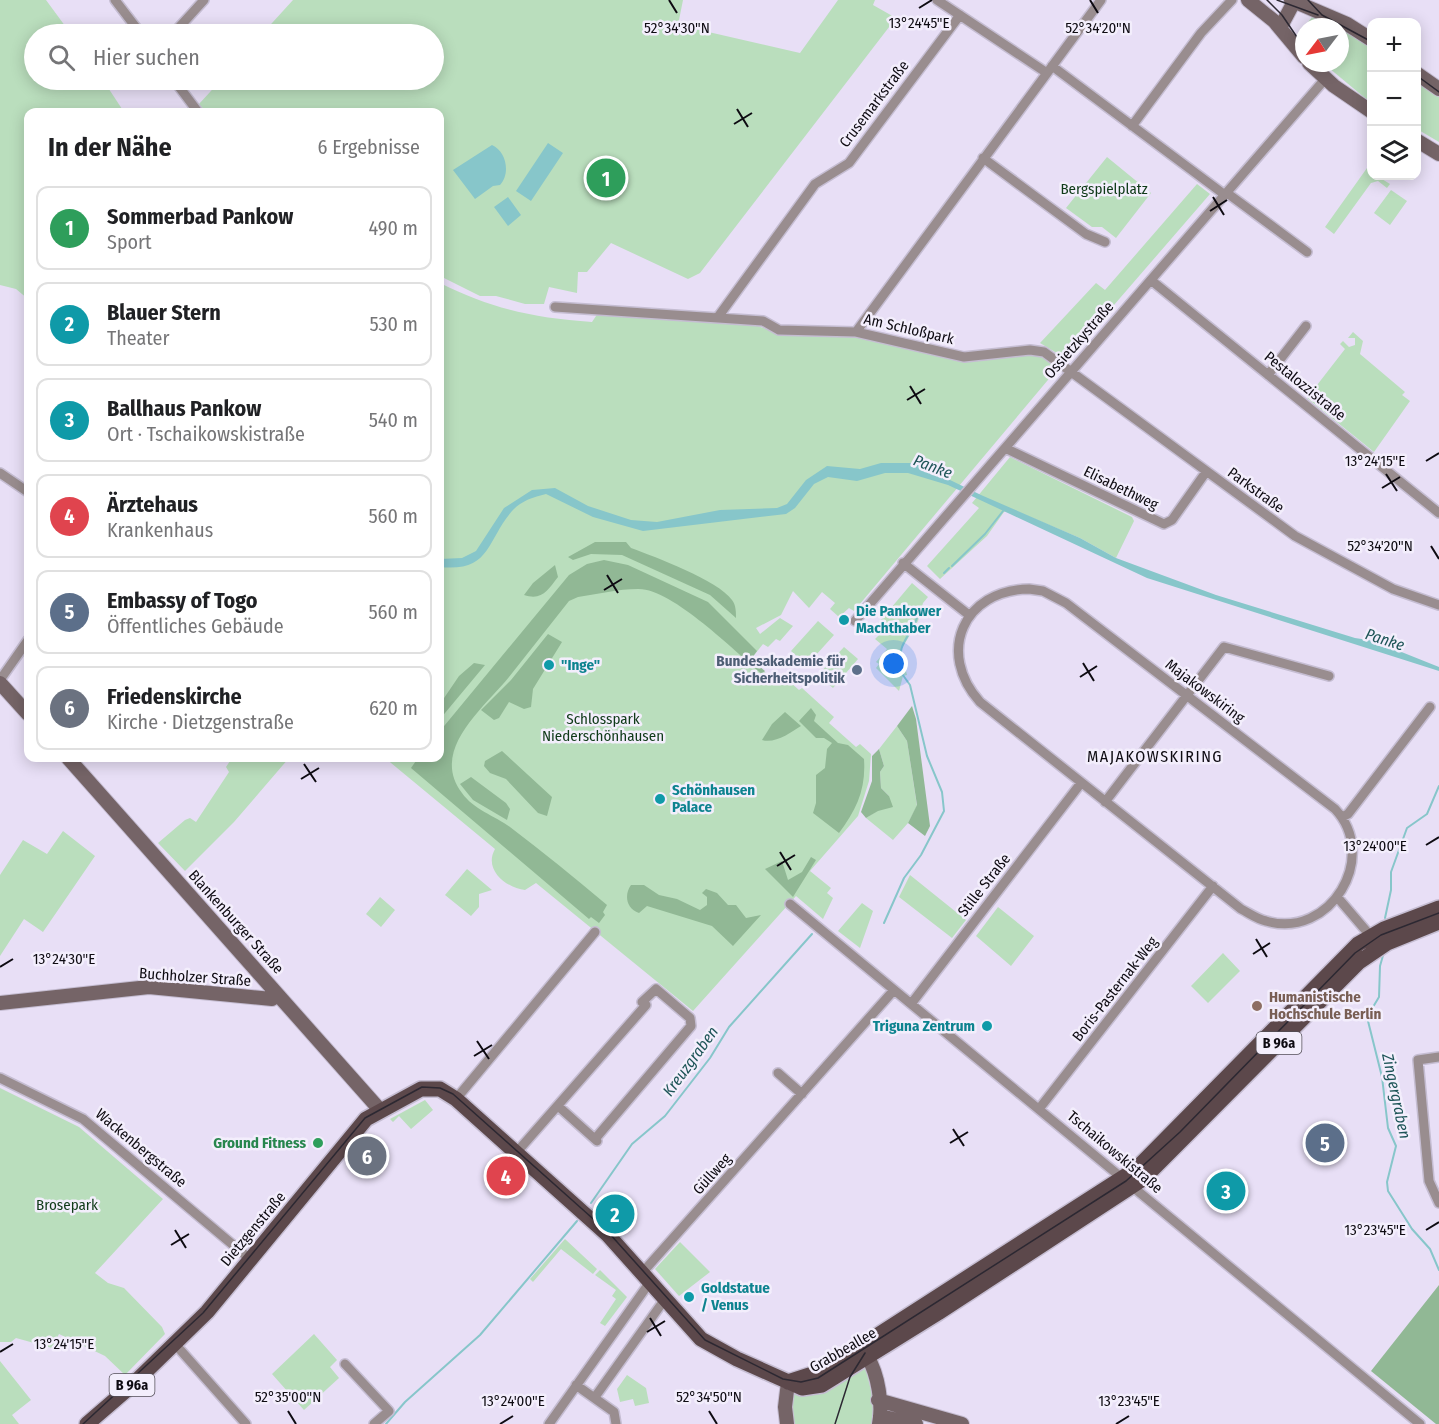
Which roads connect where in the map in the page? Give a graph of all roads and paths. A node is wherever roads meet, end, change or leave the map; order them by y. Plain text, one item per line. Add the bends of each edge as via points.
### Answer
1 (115, 0) edge
2 (204, 0) edge
3 (938, 0) edge
4 (1101, 0) edge
5 (1232, 0) edge
6 (1248, 0) edge
7 (1293, 0) edge
8 (960, 15) junction
9 (133, 24) edge
10 (182, 24) edge
11 (1280, 28) junction
12 (1367, 37) edge
13 (1295, 46) edge
14 (1049, 70) junction
15 (1319, 72) edge
16 (1421, 76) edge
17 (1326, 78) junction
18 (1439, 89) edge
19 (182, 90) edge
20 (195, 108) edge
21 (1367, 109) edge
22 (1132, 126) junction
23 (1421, 143) edge
24 (1439, 154) edge
25 (983, 158) junction
26 (1226, 194) junction
27 (1105, 242) dead end
28 (1307, 252) dead end
29 (1152, 281) junction
30 (555, 307) dead end
31 (718, 317) junction
32 (1306, 326) dead end
33 (856, 332) junction
34 (1071, 372) junction
35 (1268, 375) junction
36 (1005, 448) junction
37 (1206, 472) junction
38 (0, 473) edge
39 (24, 489) edge
40 (1439, 513) edge
41 (903, 563) junction
42 (1439, 605) edge
43 (969, 615) junction
44 (855, 621) dead end
45 (24, 645) edge
46 (1329, 676) dead end
47 (0, 682) edge
48 (1187, 696) junction
49 (1430, 707) dead end
50 (24, 709) edge
51 (72, 762) edge
52 (1081, 783) junction
53 (1106, 802) junction
54 (1342, 817) junction
55 (1213, 886) junction
56 (1338, 898) junction
57 (790, 904) dead end
58 (1439, 908) edge
59 (1439, 922) edge
60 (595, 932) dead end
61 (1375, 941) junction
62 (894, 990) junction
63 (278, 995) junction
64 (0, 1003) edge
65 (911, 1004) junction
66 (1439, 1058) edge
67 (778, 1072) dead end
68 (0, 1078) edge
69 (802, 1094) junction
70 (458, 1101) junction
71 (558, 1106) junction
72 (1040, 1109) junction
73 (380, 1110) junction
74 (516, 1153) junction
75 (1128, 1183) junction
76 (1439, 1203) edge
77 (251, 1260) junction
78 (646, 1277) junction
79 (665, 1299) junction
80 (175, 1344) junction
81 (864, 1353) junction
82 (345, 1364) dead end
83 (788, 1382) junction
84 (576, 1385) junction
85 (594, 1397) junction
86 (878, 1400) junction
87 (880, 1420) edge
88 (87, 1424) edge
89 (246, 1424) edge
90 (374, 1424) edge
91 (549, 1424) edge
92 (616, 1424) edge
93 (787, 1424) edge
94 (916, 1424) edge
95 (962, 1424) edge
96 (1420, 1424) edge

1 - 9 street
2 - 10 street
3 - 8 street
4 - 14 street
5 - 22 street via 1200,33
6 - 11 main road
7 - 11 main road
7 - 12 main road
8 - 14 street
8 - 31 street, Crusemarkstraße via 849,163 816,184
11 - 13 main road
14 - 22 street
14 - 25 street
15 - 17 main road
16 - 18 main road
17 - 21 main road
17 - 26 street, Ossietzkystraße
19 - 20 street
22 - 26 street
23 - 24 main road
25 - 27 street via 1086,234
25 - 33 street
26 - 28 street
26 - 29 street, Ossietzkystraße
29 - 34 street, Ossietzkystraße
29 - 35 street, Pestalozzistraße
30 - 31 street, Am Schloßpark
31 - 33 street, Am Schloßpark via 763,321 779,330
32 - 35 street
33 - 34 street, Am Schloßpark via 964,357 1036,351 1051,356
34 - 36 street, Ossietzkystraße
34 - 37 street, Parkstraße
35 - 40 street, Pestalozzistraße
36 - 37 street, Elisabethweg via 1164,524 1172,520
36 - 41 street, Ossietzkystraße
37 - 42 street, Parkstraße via 1295,536 1393,589
38 - 39 street
41 - 43 street
41 - 44 street, Ossietzkystraße
43 - 48 street, Majakowskiring via 1001,592 1043,591 1066,603
43 - 52 street via 958,652 962,675 973,695
45 - 47 street
46 - 48 street via 1224,647
47 - 50 main road
48 - 53 street
48 - 54 street, Majakowskiring
49 - 54 street
51 - 63 main road, Blankenburger Straße
52 - 53 street
52 - 65 street, Stille Straße
53 - 55 street
54 - 56 street via 1353,850 1350,876
55 - 56 street via 1241,909 1277,923 1310,918
55 - 72 street, Boris-Pasternak-Weg
56 - 61 street
57 - 62 street, Tschaikowskistraße
58 - 61 main road, Grabbeallee / B 96a
59 - 61 main road, Grabbeallee / B 96a
60 - 70 street
61 - 75 main road, Grabbeallee / B 96a via 1359,962 1156,1167
62 - 65 street, Tschaikowskistraße
62 - 69 street, Güllweg
63 - 64 main road, Buchholzer Straße via 272,999 149,987
63 - 73 main road, Blankenburger Straße
65 - 72 street, Tschaikowskistraße
66 - 76 street via 1418,1060 1429,1181
67 - 69 street
68 - 77 street, Wackenbergstraße via 83,1119
69 - 78 street, Güllweg
70 - 73 main road, Dietzgenstraße / B 96a via 440,1089 427,1088 415,1090
70 - 74 main road, B 96a
71 - 71 street via 656,989 690,1018 691,1026 596,1140
71 - 74 street
72 - 75 street, Tschaikowskistraße
73 - 77 main road, Dietzgenstraße / B 96a via 351,1135
74 - 78 main road, B 96a via 608,1235
75 - 81 main road, Grabbeallee / B 96a
75 - 96 street, Tschaikowskistraße
77 - 80 main road, Dietzgenstraße / B 96a
78 - 79 main road, B 96a
78 - 84 street, Güllweg
79 - 83 main road, B 96a via 709,1345
79 - 85 street
80 - 88 main road, Dietzgenstraße / B 96a
80 - 89 street
81 - 83 main road, Grabbeallee via 830,1382 815,1388
81 - 86 main road via 873,1366
82 - 90 street via 389,1411
83 - 93 main road
84 - 85 street
84 - 91 street, Güllweg
85 - 92 street via 614,1412
86 - 87 main road
86 - 95 main road
87 - 94 main road

